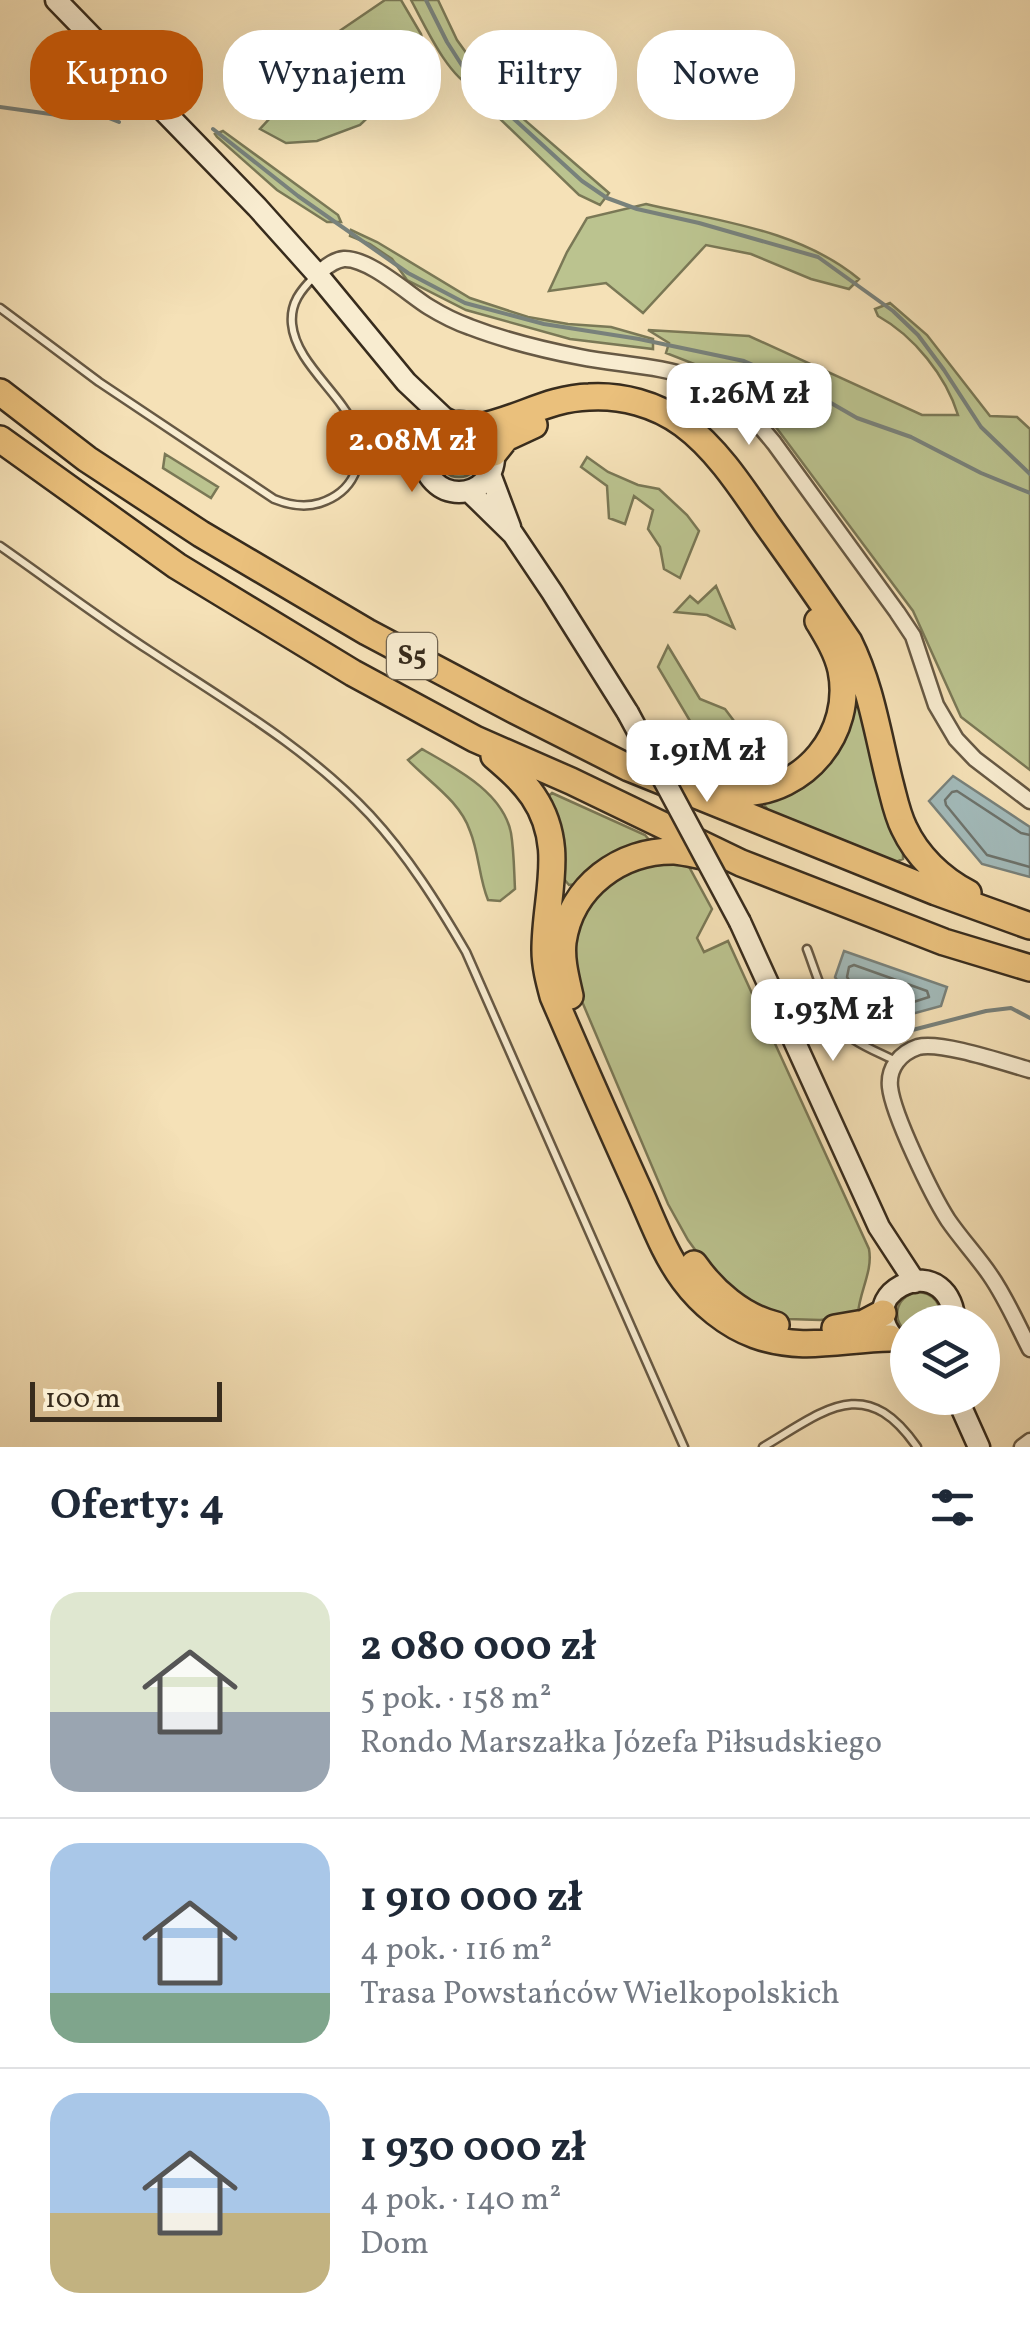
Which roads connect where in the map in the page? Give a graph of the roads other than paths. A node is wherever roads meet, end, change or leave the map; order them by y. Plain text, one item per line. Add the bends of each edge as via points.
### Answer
1 (56, 0) edge
2 (317, 274) junction
3 (0, 308) edge
4 (406, 382) junction
5 (0, 392) edge
6 (452, 422) junction
7 (479, 428) junction
8 (0, 439) edge
9 (426, 442) junction
10 (492, 463) junction
11 (469, 491) junction
12 (512, 534) junction
13 (0, 546) edge
14 (475, 740) junction
15 (629, 768) junction
16 (1030, 801) edge
17 (741, 863) junction
18 (1030, 926) edge
19 (807, 949) dead end
20 (1030, 968) edge
21 (897, 1061) junction
22 (1030, 1070) edge
23 (879, 1227) junction
24 (915, 1282) junction
25 (890, 1305) edge
26 (897, 1305) edge
27 (951, 1305) edge
28 (890, 1323) edge
29 (890, 1324) edge
30 (1030, 1349) edge
31 (965, 1415) edge
32 (1030, 1441) edge
33 (684, 1447) edge
34 (762, 1447) edge
35 (917, 1447) edge
36 (979, 1447) edge
37 (1022, 1447) edge

1 - 2 main road
2 - 3 lane via 296,297 292,323 301,350 356,429 359,458 347,487 312,506 274,499
2 - 4 main road
2 - 16 street via 338,260 358,262 473,328 580,357 673,372 730,397 774,443 913,636 936,705 956,740
4 - 6 main road
4 - 9 main road
5 - 15 highway, S5 via 218,544 366,632
6 - 7 main road
6 - 9 main road
7 - 10 main road via 492,443
7 - 18 highway via 560,400 607,396 658,410 698,436 744,490 849,642 865,678 904,829 917,849 960,889
8 - 14 highway, S5 via 177,566
9 - 11 main road via 428,476 446,490
10 - 11 main road
10 - 12 main road
10 - 15 highway via 500,444 514,434 571,414 626,416 669,435 710,473 832,645 843,696 839,721 828,747 790,780 741,793
11 - 12 main road
12 - 23 main road, bridge via 628,713 740,922
13 - 33 lane via 308,756 370,816 431,892 466,952
14 - 17 highway, S5
14 - 29 highway via 535,798 549,832 545,951 552,996 683,1280 735,1326 773,1340 812,1346
15 - 18 highway, S5
17 - 20 highway, S5
17 - 28 highway via 654,852 596,880 572,913 564,941 574,1009 680,1245 703,1277 731,1304 765,1322 799,1330
19 - 21 lane via 842,1028
21 - 22 street via 936,1046
21 - 30 street via 890,1086 917,1158
23 - 24 main road
23 - 25 main road
24 - 26 main road via 902,1285
24 - 27 main road via 935,1284
31 - 36 main road
32 - 37 street
34 - 35 lane via 837,1405 862,1403 891,1416

